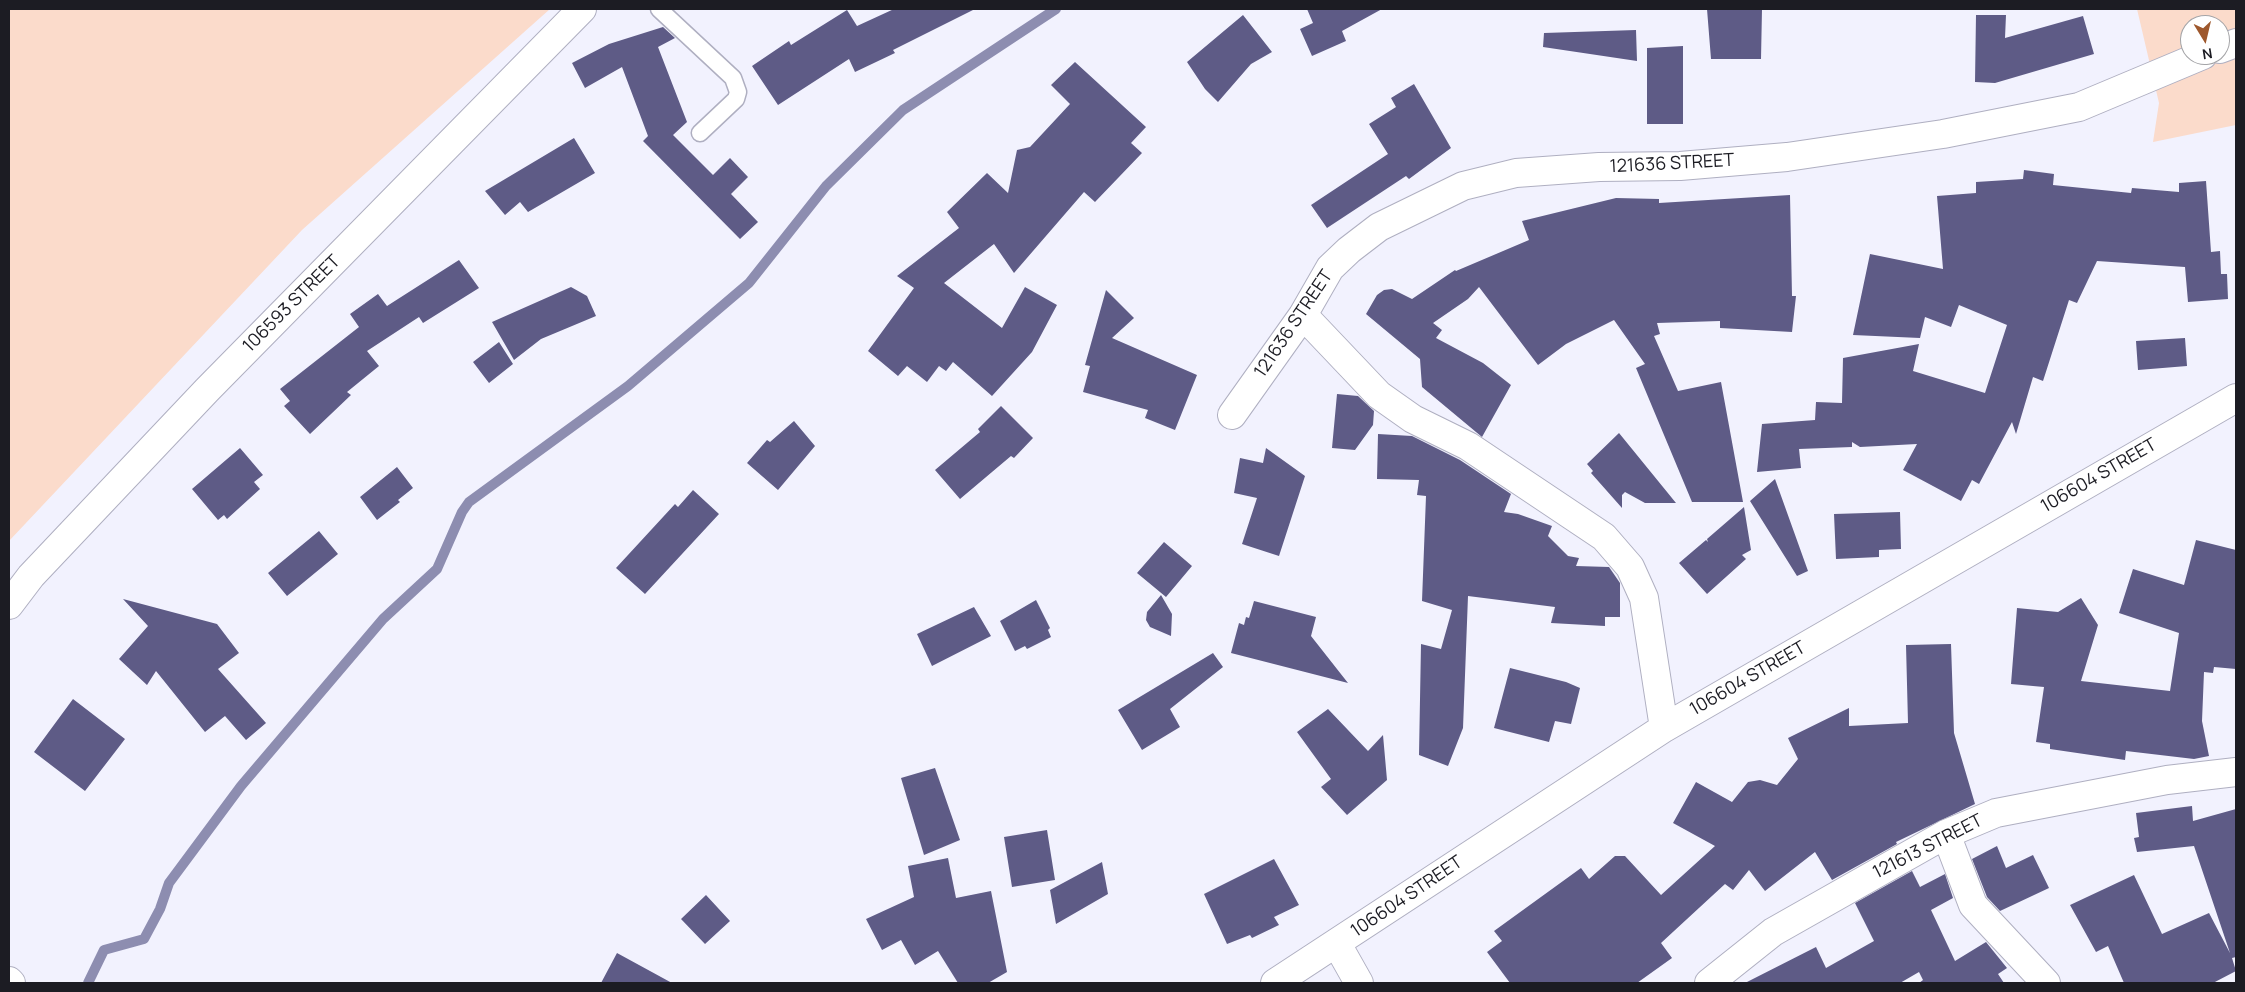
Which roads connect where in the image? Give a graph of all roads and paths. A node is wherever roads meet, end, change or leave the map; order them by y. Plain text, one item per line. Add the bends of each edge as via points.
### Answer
1 (582, 9) edge
2 (659, 9) edge
3 (2180, 65) edge
4 (700, 133) dead end
5 (1304, 315) junction
6 (2236, 398) edge
7 (1232, 415) dead end
8 (9, 605) edge
9 (1664, 728) junction
10 (2236, 772) edge
11 (1946, 834) junction
12 (1337, 944) junction
13 (1275, 983) edge
14 (1359, 983) edge
15 (1709, 983) edge
16 (2046, 983) edge

1 - 8 street, 106593 STREET via 207,390 36,570
2 - 4 lane via 733,78 736,85 736,99
3 - 5 street, 121636 STREET via 2079,107 1943,134 1787,157 1680,166 1516,173 1463,186 1378,227 1349,250 1330,268
5 - 7 street, 121636 STREET
5 - 9 street via 1386,400 1413,419 1468,446 1604,537 1630,566 1644,598
6 - 9 street, 106604 STREET
9 - 12 street, 106604 STREET
10 - 11 street, 121613 STREET via 2167,780 1996,813
11 - 15 street, 121613 STREET via 1773,932
11 - 16 street via 1973,905
12 - 13 street, 106604 STREET
12 - 14 street

